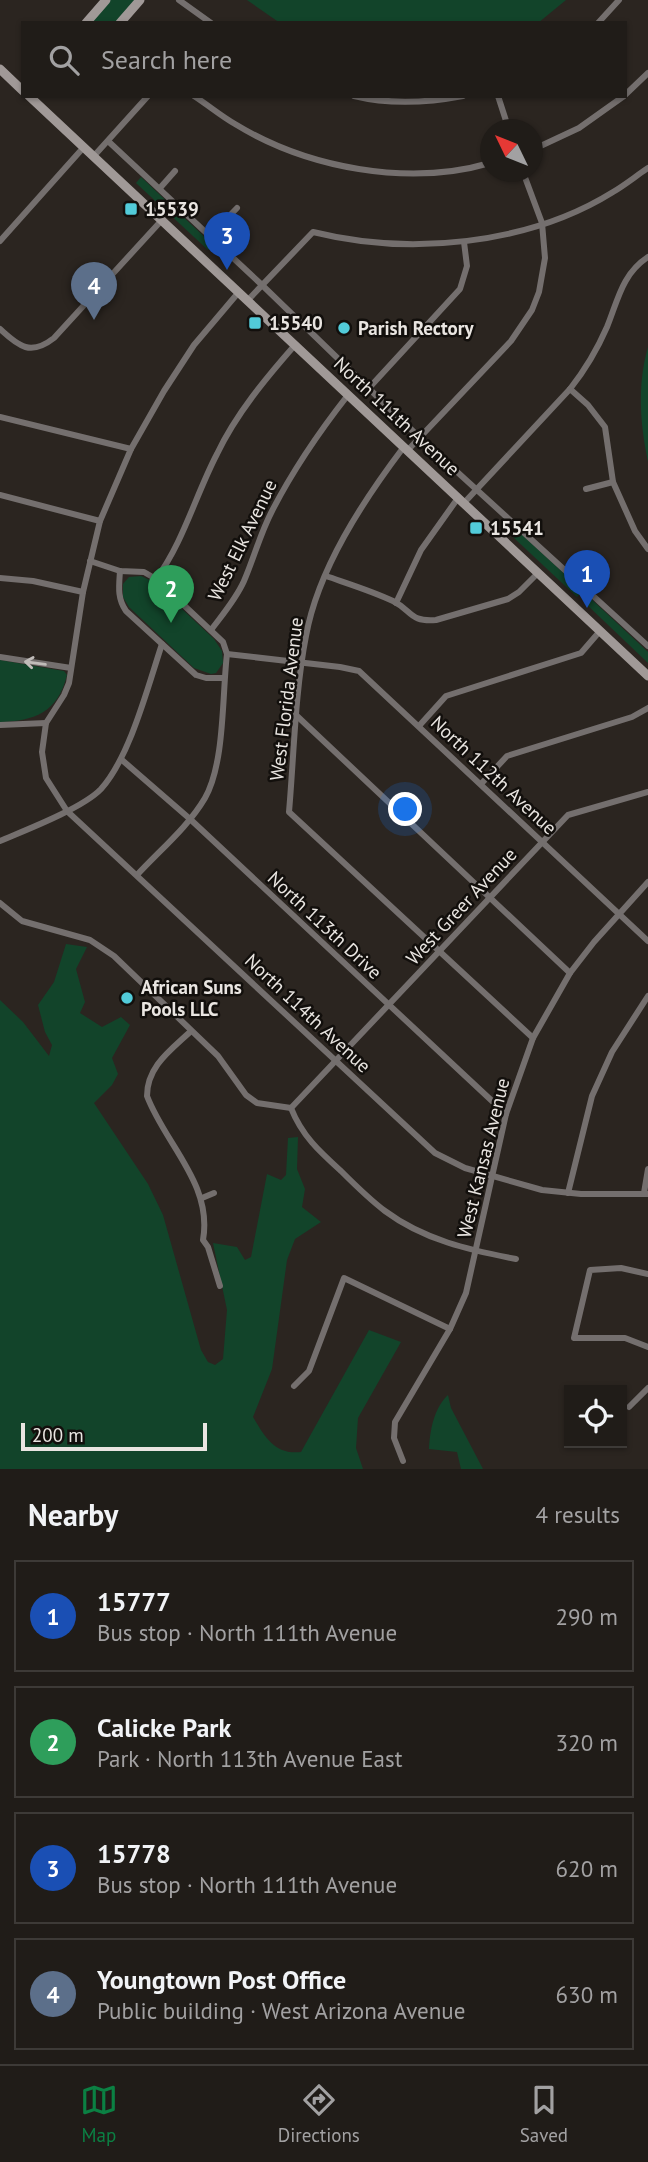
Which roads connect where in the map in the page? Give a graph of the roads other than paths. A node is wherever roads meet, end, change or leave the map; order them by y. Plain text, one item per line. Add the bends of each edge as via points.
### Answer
1 (106, 0) edge
2 (140, 0) edge
3 (179, 0) edge
4 (619, 0) edge
5 (88, 21) edge
6 (122, 21) edge
7 (208, 21) edge
8 (600, 21) edge
9 (648, 73) edge
10 (2, 75) edge
11 (21, 89) edge
12 (627, 94) edge
13 (33, 98) edge
14 (146, 98) edge
15 (197, 98) edge
16 (361, 98) edge
17 (450, 98) edge
18 (499, 98) edge
19 (622, 98) edge
20 (505, 119) edge
21 (108, 141) junction
22 (543, 145) edge
23 (83, 148) junction
24 (93, 157) junction
25 (480, 165) edge
26 (648, 168) edge
27 (175, 171) dead end
28 (527, 182) edge
29 (160, 188) junction
30 (237, 208) dead end
31 (161, 221) junction
32 (542, 223) junction
33 (211, 236) junction
34 (0, 241) edge
35 (464, 243) junction
36 (648, 257) edge
37 (262, 285) junction
38 (238, 293) junction
39 (247, 301) junction
40 (0, 330) edge
41 (295, 345) junction
42 (369, 388) junction
43 (570, 389) junction
44 (348, 395) junction
45 (0, 417) edge
46 (420, 438) junction
47 (131, 449) junction
48 (405, 449) junction
49 (612, 482) junction
50 (477, 489) junction
51 (586, 489) dead end
52 (0, 495) edge
53 (461, 501) junction
54 (100, 521) junction
55 (648, 549) edge
56 (90, 561) junction
57 (120, 571) junction
58 (538, 573) junction
59 (327, 576) junction
60 (0, 578) edge
61 (156, 579) junction
62 (83, 592) junction
63 (396, 603) junction
64 (211, 630) junction
65 (600, 631) junction
66 (162, 644) junction
67 (648, 646) edge
68 (227, 654) junction
69 (0, 657) edge
70 (303, 662) junction
71 (71, 668) junction
72 (648, 676) edge
73 (224, 678) junction
74 (648, 708) edge
75 (297, 716) junction
76 (46, 723) junction
77 (0, 725) edge
78 (419, 726) junction
79 (122, 760) junction
80 (481, 784) junction
81 (648, 792) edge
82 (67, 811) junction
83 (190, 819) junction
84 (0, 841) edge
85 (542, 842) junction
86 (137, 875) junction
87 (648, 882) edge
88 (490, 899) junction
89 (0, 903) edge
90 (618, 914) junction
91 (648, 941) edge
92 (440, 952) junction
93 (570, 973) junction
94 (648, 996) edge
95 (388, 1006) junction
96 (191, 1031) junction
97 (533, 1038) junction
98 (336, 1062) junction
99 (291, 1108) junction
100 (506, 1114) junction
101 (648, 1169) edge
102 (494, 1176) junction
103 (568, 1192) junction
104 (214, 1193) dead end
105 (646, 1194) edge
106 (202, 1198) junction
107 (475, 1251) junction
108 (516, 1259) dead end
109 (648, 1273) edge
110 (220, 1286) dead end
111 (450, 1329) junction
112 (648, 1347) edge
113 (294, 1386) dead end
114 (648, 1388) edge
115 (629, 1407) dead end
116 (403, 1461) dead end

1 - 5 street
2 - 6 street
3 - 7 street
4 - 8 street
9 - 12 street
10 - 11 street
13 - 23 street, North 111th Avenue
14 - 21 street
15 - 25 street via 235,125 338,164 373,172 433,173
16 - 17 street via 416,103
18 - 20 street
19 - 22 street via 579,128
21 - 24 street
21 - 29 street, North 111th Avenue
23 - 24 street, North 111th Avenue
23 - 34 street
24 - 31 street, North 111th Avenue
26 - 32 street via 612,193
27 - 29 street
28 - 32 street, West Florida Avenue
29 - 33 street, North 111th Avenue
30 - 33 street
31 - 38 street, North 111th Avenue
31 - 40 street via 54,338 35,348 23,347
32 - 35 street
32 - 46 street, West Florida Avenue via 545,258 539,292 523,327
33 - 37 street, North 111th Avenue
35 - 37 street via 366,243 313,232
35 - 42 street via 467,266 460,289
36 - 43 street via 625,278 608,326
37 - 39 street
37 - 42 street, North 111th Avenue
38 - 39 street, North 111th Avenue
38 - 47 street via 194,345
39 - 41 street, North 111th Avenue
41 - 44 street, North 111th Avenue
41 - 61 street via 259,388 219,450 170,560
42 - 46 street, North 111th Avenue
43 - 49 street via 605,427
43 - 50 street
44 - 48 street, North 111th Avenue
44 - 64 street, West Elk Avenue via 299,463 271,512 233,602
45 - 47 street
46 - 48 street, West Florida Avenue
46 - 50 street, North 111th Avenue
47 - 54 street
48 - 53 street, North 111th Avenue
48 - 59 street, West Florida Avenue via 367,496
49 - 51 street
49 - 55 street
50 - 53 street
50 - 67 street, North 111th Avenue
52 - 54 street
53 - 58 street, North 111th Avenue
53 - 63 street via 421,550
54 - 56 street
56 - 57 street
56 - 62 street
57 - 61 street via 144,572
57 - 66 street via 121,604
58 - 63 street via 508,599 436,620 412,616
58 - 65 street, North 111th Avenue
59 - 63 street
59 - 70 street, West Florida Avenue via 314,605
60 - 62 street
61 - 64 street
62 - 71 street
64 - 68 street
65 - 72 street, North 111th Avenue
65 - 78 street via 581,653 446,696
66 - 73 street via 196,675
66 - 79 street
68 - 70 street, North 112th Avenue
68 - 73 street
71 -> 69 street
70 - 75 street, West Florida Avenue
70 - 78 street, North 112th Avenue via 359,671
71 - 76 street via 65,695
73 - 83 street via 216,767 206,796
74 - 80 street via 507,756
75 - 88 street
75 - 92 street, West Florida Avenue via 289,812
76 - 77 street
76 - 82 street, North 114th Avenue via 42,752 46,778
78 - 80 street, North 112th Avenue
79 - 82 street via 100,790
79 - 83 street, North 113th Drive
80 - 85 street, North 112th Avenue
81 - 85 street, West Greer Avenue via 568,815
82 - 84 street
82 - 86 street, North 114th Avenue
83 - 86 street
83 - 95 street, North 113th Drive
85 - 88 street, West Greer Avenue
85 - 90 street, North 112th Avenue
86 - 98 street, North 114th Avenue
87 - 90 street, West Kansas Avenue
88 - 92 street, West Greer Avenue
88 - 93 street
89 - 96 street via 22,921 100,946
90 - 91 street, North 112th Avenue
90 - 93 street, West Kansas Avenue
92 - 95 street, West Greer Avenue
92 - 97 street
93 - 97 street, West Kansas Avenue
94 - 103 street via 612,1052 592,1096
95 - 98 street, West Greer Avenue
95 - 100 street, North 113th Drive
96 - 99 street via 257,1103
96 - 106 street via 150,1074 147,1096
97 - 100 street, West Kansas Avenue
98 - 99 street, West Greer Avenue
98 - 102 street, North 114th Avenue via 435,1153
99 - 107 street via 309,1140 384,1210 429,1237
100 - 102 street, West Kansas Avenue
101 - 105 street
102 - 103 street, North 114th Avenue
102 - 107 street, West Kansas Avenue
103 - 105 street, North 114th Avenue
104 - 106 street
106 - 110 street via 203,1240
107 - 108 street
107 - 111 street, West Kansas Avenue via 466,1293
109 - 112 street via 621,1268 590,1270 574,1338 625,1338
111 - 113 street via 344,1278 309,1371
111 - 116 street, West Kansas Avenue via 395,1422 394,1438
114 - 115 street

